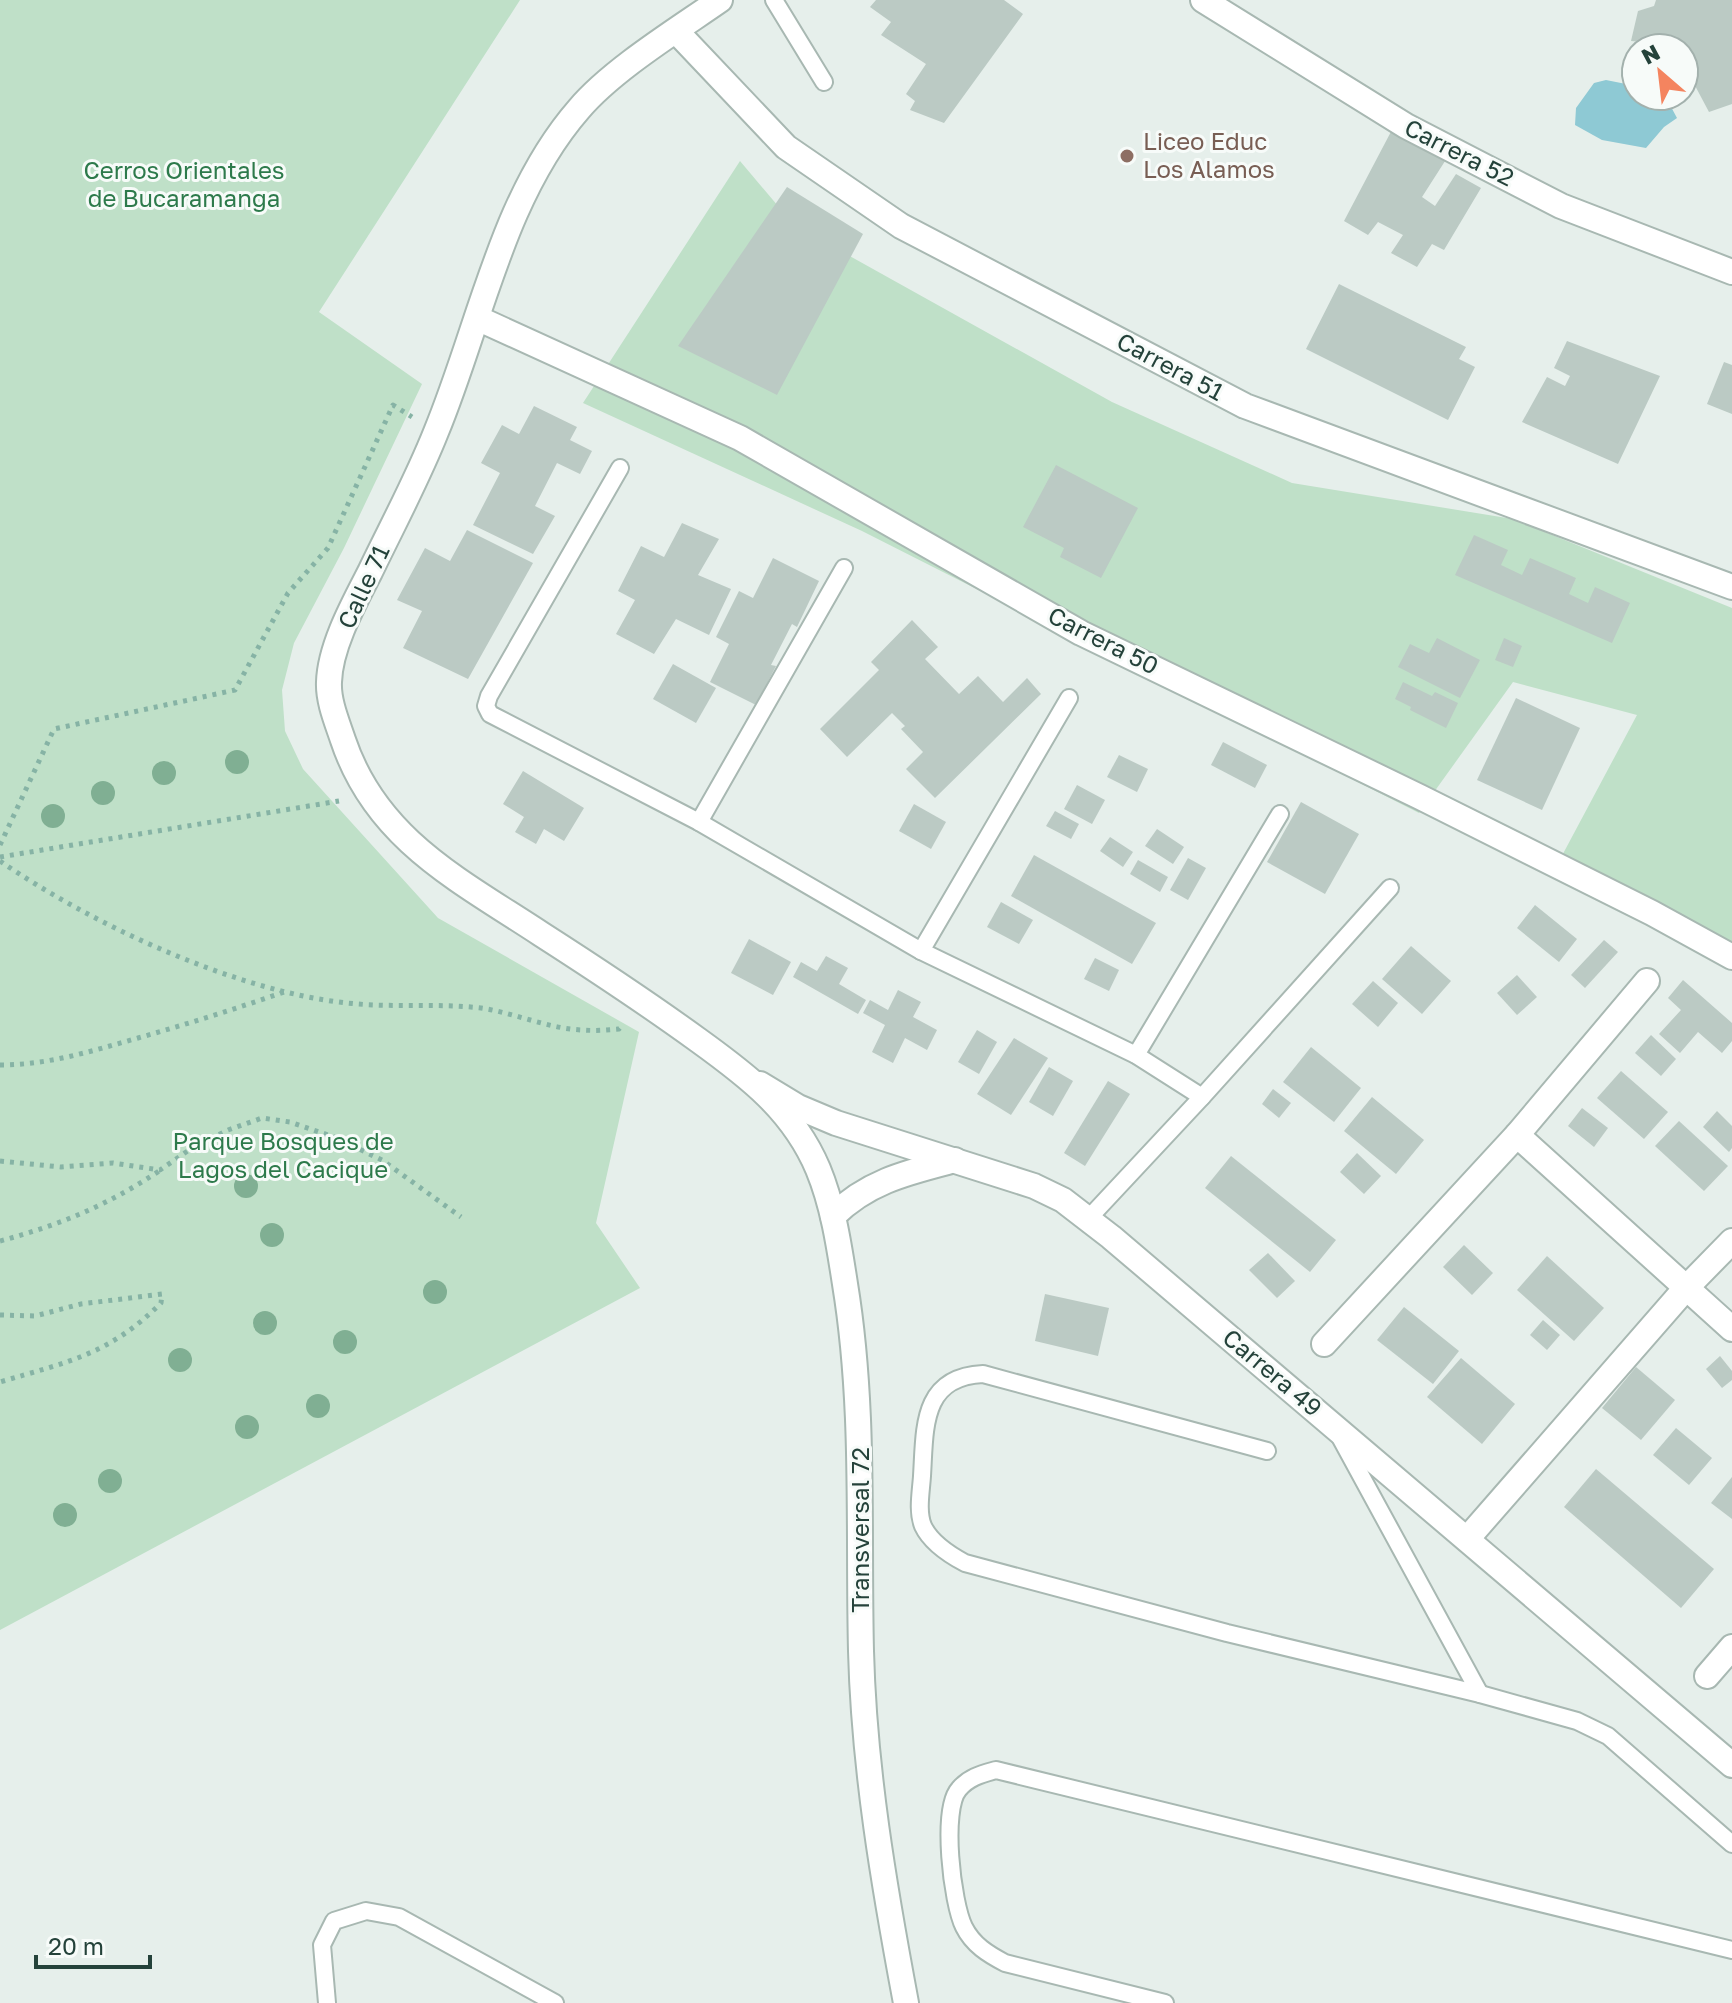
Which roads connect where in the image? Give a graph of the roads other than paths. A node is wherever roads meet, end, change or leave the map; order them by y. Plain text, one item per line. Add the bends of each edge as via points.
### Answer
1 (720, 0) edge
2 (774, 0) edge
3 (1203, 0) edge
4 (676, 31) junction
5 (824, 82) dead end
6 (1732, 272) edge
7 (477, 318) junction
8 (620, 468) dead end
9 (844, 568) dead end
10 (1732, 587) edge
11 (1069, 698) dead end
12 (1280, 814) dead end
13 (699, 822) junction
14 (1390, 888) dead end
15 (921, 951) junction
16 (1732, 957) edge
17 (1647, 981) dead end
18 (1136, 1055) junction
19 (754, 1080) junction
20 (1202, 1097) junction
21 (1517, 1135) junction
22 (955, 1160) junction
23 (833, 1216) junction
24 (1088, 1219) junction
25 (1732, 1241) edge
26 (1686, 1288) junction
27 (1732, 1329) edge
28 (1324, 1344) dead end
29 (1333, 1426) junction
30 (1267, 1451) dead end
31 (1467, 1539) junction
32 (1732, 1647) edge
33 (1707, 1676) dead end
34 (1480, 1694) junction
35 (1732, 1765) edge
36 (1732, 1844) edge
37 (1732, 1950) edge
38 (327, 2003) edge
39 (555, 2003) edge
40 (906, 2003) edge
41 (1165, 2003) edge

1 - 4 street, Calle 71
2 - 5 lane
3 - 6 street, Carrera 52 via 1406,126 1561,206
4 - 7 street, Calle 71 via 580,107 543,159 518,207
4 - 10 street, Carrera 51 via 786,147 901,226 1245,406
7 - 16 street, Carrera 50 via 740,438 1081,633 1448,811
7 - 19 street, Calle 71 via 437,432 337,645 329,682 347,754 368,796 412,845
8 - 13 lane via 486,706 490,714
9 - 13 lane
11 - 15 lane
12 - 18 lane
13 - 15 lane
14 - 20 lane
15 - 18 lane
17 - 21 street
18 - 20 lane
19 - 22 street, Carrera 49 via 836,1123
19 - 23 street, Transversal 72 via 815,1162
20 - 24 lane
21 - 26 street
21 - 28 street
22 - 23 street via 882,1180
22 - 24 street, Carrera 49 via 1034,1186
23 - 40 street, Transversal 72 via 859,1408 861,1647 869,1772
24 - 29 street, Carrera 49
25 - 26 street
26 - 27 street
26 - 31 street
29 - 31 street, Carrera 49
29 - 34 lane
30 - 34 lane via 983,1374 963,1375 932,1401 925,1418 923,1526 951,1556 965,1563
31 - 35 street, Carrera 49
32 - 33 street
34 - 36 lane via 1577,1721 1608,1736
37 - 41 lane via 996,1770 972,1777 956,1791 949,1814 956,1905 965,1929 983,1951 1005,1963
38 - 39 lane via 322,1945 334,1921 366,1911 399,1917

